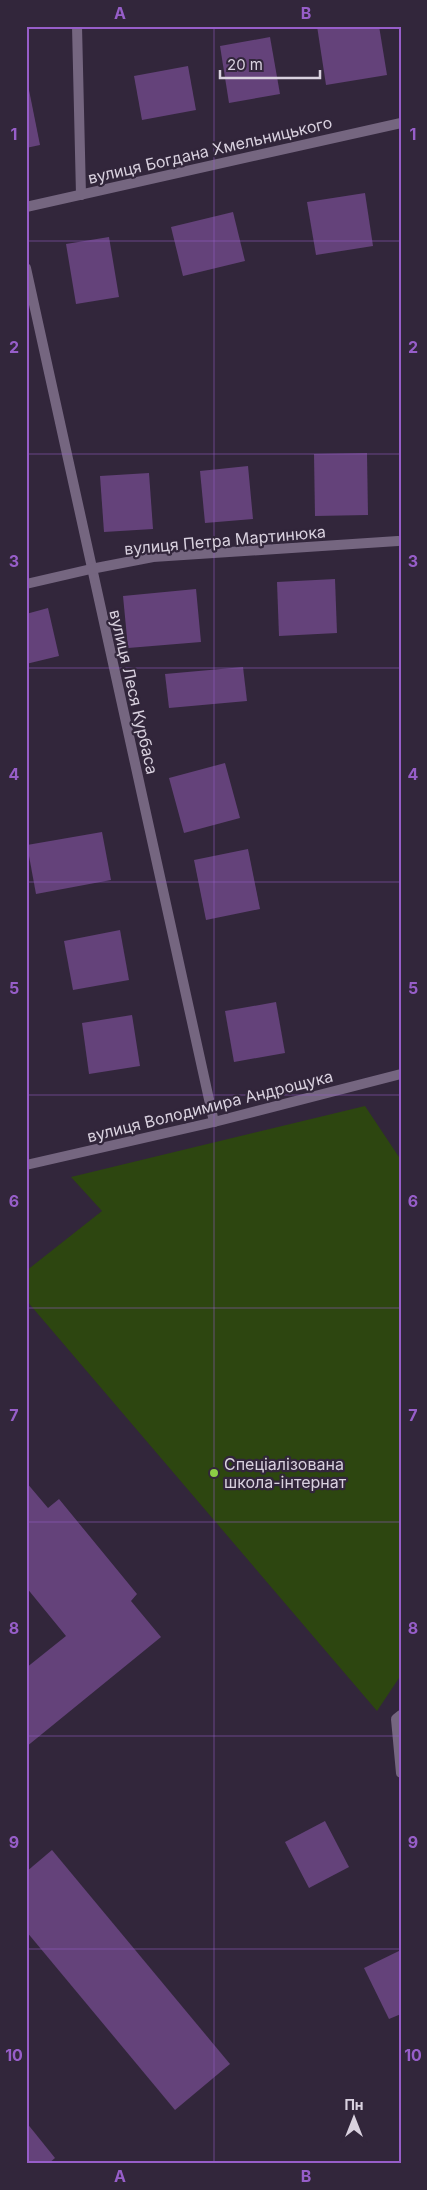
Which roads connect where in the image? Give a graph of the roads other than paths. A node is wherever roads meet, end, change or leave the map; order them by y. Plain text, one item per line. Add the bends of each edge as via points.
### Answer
1 (77, 26) edge
2 (401, 123) edge
3 (81, 194) junction
4 (26, 207) edge
5 (26, 268) edge
6 (398, 541) dead end
7 (91, 568) junction
8 (26, 584) edge
9 (401, 1074) edge
10 (214, 1122) junction
11 (26, 1166) edge
12 (401, 1715) edge
13 (401, 1773) edge

1 - 3 street
2 - 3 street, вулиця Богдана Хмельницького
3 - 4 street, вулиця Богдана Хмельницького
5 - 7 street, вулиця Леся Курбаса
6 - 7 street, вулиця Петра Мартинюка via 152,557
7 - 8 street, вулиця Петра Мартинюка
7 - 10 street, вулиця Леся Курбаса
9 - 10 street, вулиця Володимира Андрощука
10 - 11 street, вулиця Володимира Андрощука
12 - 13 street via 396,1719

